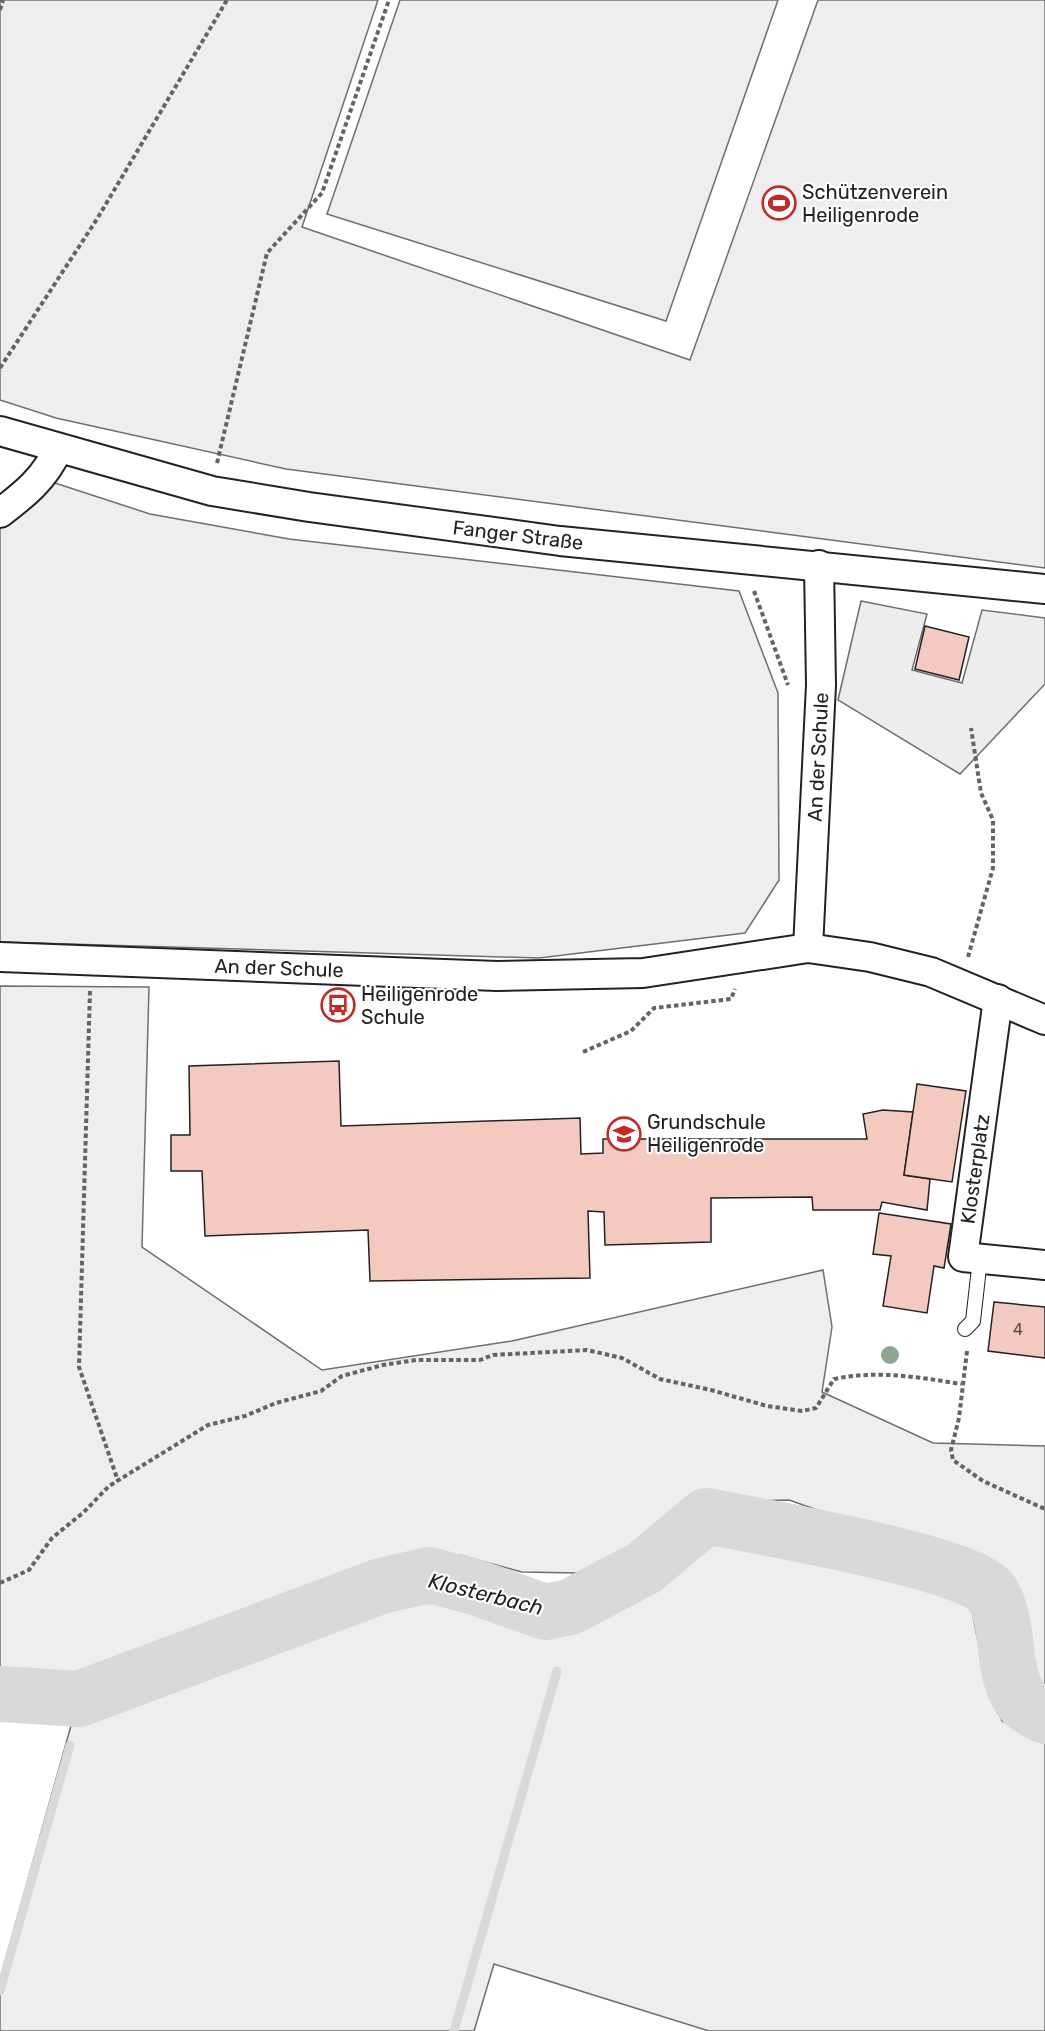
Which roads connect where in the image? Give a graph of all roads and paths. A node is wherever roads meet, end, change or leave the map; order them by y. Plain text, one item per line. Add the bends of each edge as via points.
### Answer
1 (3, 0) edge
2 (227, 0) edge
3 (388, 0) edge
4 (0, 10) edge
5 (0, 368) edge
6 (0, 431) edge
7 (58, 449) junction
8 (212, 490) junction
9 (0, 513) edge
10 (819, 565) junction
11 (753, 589) dead end
12 (1045, 589) edge
13 (788, 693) dead end
14 (971, 728) dead end
15 (808, 948) junction
16 (0, 957) edge
17 (745, 958) junction
18 (94, 960) junction
19 (961, 984) junction
20 (999, 999) junction
21 (1045, 1020) edge
22 (583, 1052) dead end
23 (980, 1259) junction
24 (1045, 1265) edge
25 (965, 1329) dead end
26 (118, 1481) junction
27 (1045, 1509) edge
28 (0, 1583) edge

1 - 4 path
2 - 5 path via 97,219
3 - 8 path via 322,194 267,253
6 - 7 street, Fanger Straße
7 - 8 street, Fanger Straße
7 - 9 street via 50,469 31,490
8 - 10 street, Fanger Straße via 560,541
10 - 12 street, Fanger Straße
10 - 15 street, An der Schule via 821,685
11 - 13 path via 788,681
14 - 19 path via 981,793 993,820 993,868
15 - 17 street, An der Schule
15 - 19 street, An der Schule via 870,957
16 - 18 street, An der Schule
17 - 18 street, An der Schule via 643,973 497,976
17 - 22 path via 731,999 654,1008 631,1031
18 - 26 path via 88,1007 80,1367
19 - 20 street, An der Schule
20 - 21 street, An der Schule
20 - 23 street, Klosterplatz via 963,1257
23 - 24 street
23 - 25 lane via 973,1321
26 - 27 path via 208,1425 321,1390 342,1376 416,1360 480,1360 493,1355 587,1350 622,1358 660,1379 802,1411 816,1408 834,1379 856,1375 901,1374 961,1384 951,1450 953,1460 983,1481
26 - 28 path via 52,1538 29,1570

